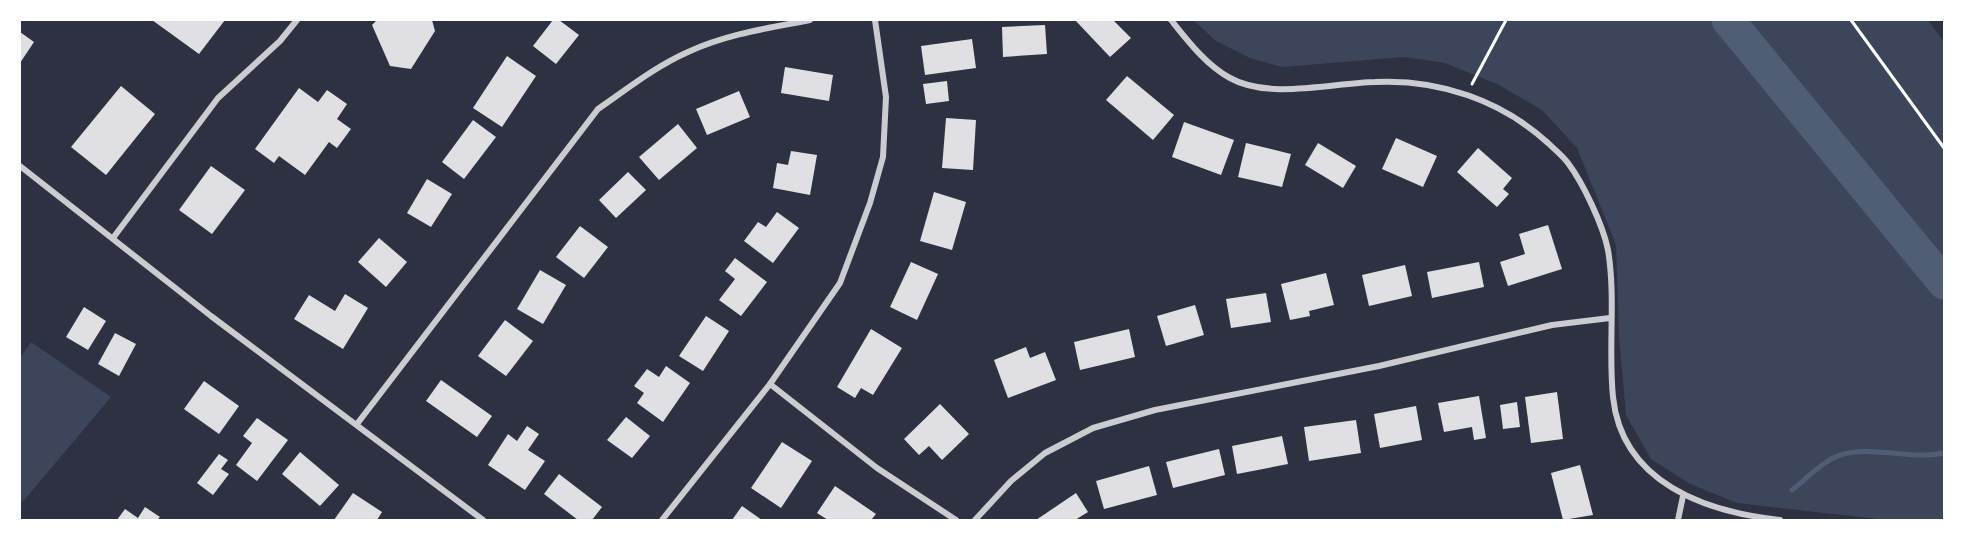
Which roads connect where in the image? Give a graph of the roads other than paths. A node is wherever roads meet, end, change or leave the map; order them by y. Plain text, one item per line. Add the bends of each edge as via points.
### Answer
1 (297, 20) edge
2 (810, 20) edge
3 (875, 20) edge
4 (1171, 20) edge
5 (20, 166) edge
6 (113, 238) junction
7 (1610, 318) junction
8 (770, 384) junction
9 (357, 424) junction
10 (1683, 496) junction
11 (483, 520) edge
12 (662, 520) edge
13 (956, 520) edge
14 (975, 520) edge
15 (1678, 520) edge
16 (1780, 520) edge

1 - 6 street via 218,98
2 - 9 street via 739,34 688,52 598,109
3 - 8 street via 886,97 883,157 870,203 840,283
4 - 7 street via 1193,48 1230,78 1274,90 1415,82 1467,94 1526,123 1567,162 1591,206 1607,248
5 - 6 street
6 - 9 street
7 - 10 street via 1613,399 1624,439 1641,464
7 - 14 street via 1552,325 1379,366 1155,410 1093,428 1045,453 1011,481
8 - 12 street
8 - 13 street via 878,468
9 - 11 street
10 - 15 street
10 - 16 street via 1707,506

